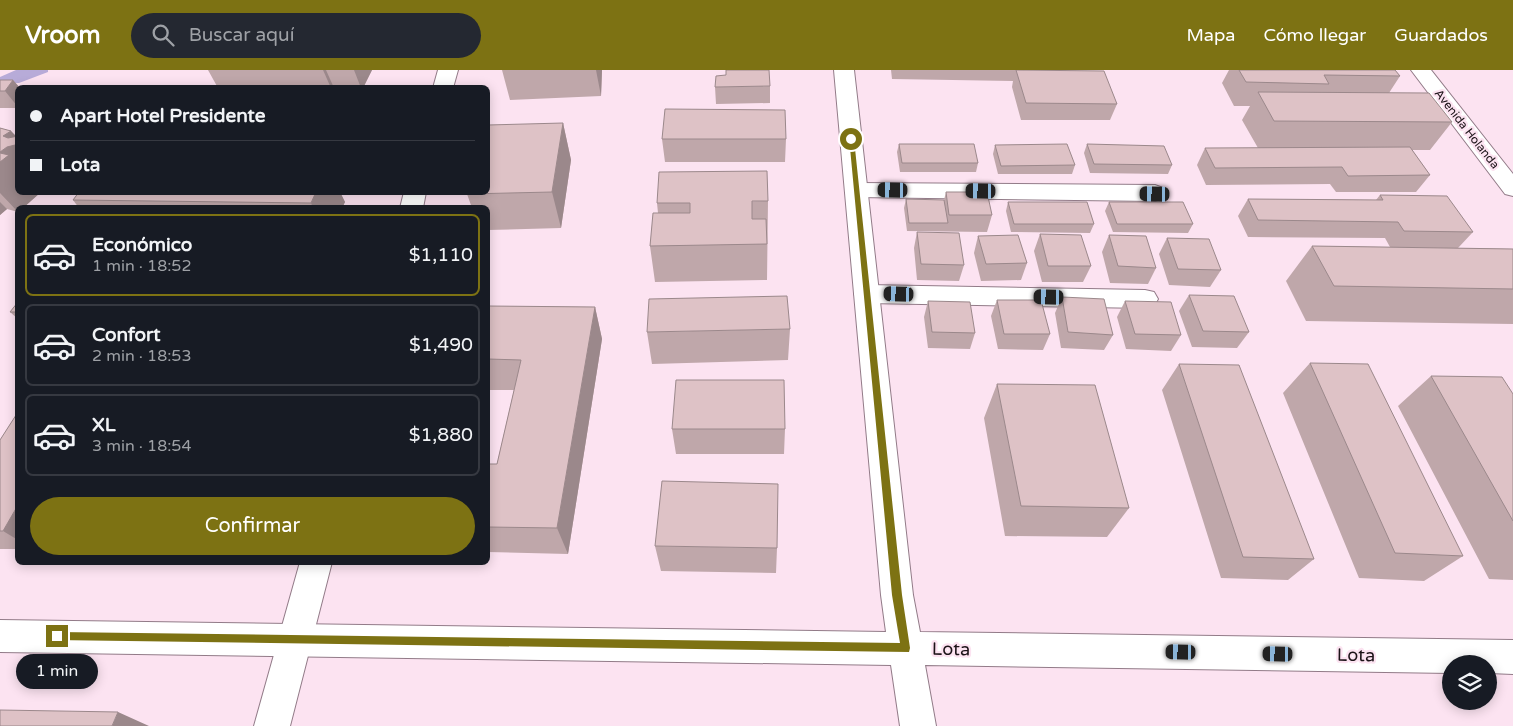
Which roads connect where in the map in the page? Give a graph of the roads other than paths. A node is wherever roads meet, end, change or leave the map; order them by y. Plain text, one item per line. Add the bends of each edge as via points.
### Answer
1 (448, 70) edge
2 (844, 70) edge
3 (1421, 70) edge
4 (444, 85) edge
5 (1513, 189) edge
6 (856, 190) junction
7 (1155, 194) dead end
8 (867, 294) junction
9 (1145, 299) edge
10 (315, 565) edge
11 (0, 636) edge
12 (296, 640) junction
13 (905, 648) junction
14 (1513, 657) edge
15 (272, 726) edge
16 (918, 726) edge

1 - 4 street
2 - 6 street
3 - 5 street, Avenida Holanda
6 - 7 street
6 - 8 street
8 - 9 street
8 - 13 street
10 - 12 street
11 - 12 street, Lota
12 - 13 street, Lota
12 - 15 street
13 - 14 street, Lota
13 - 16 street

